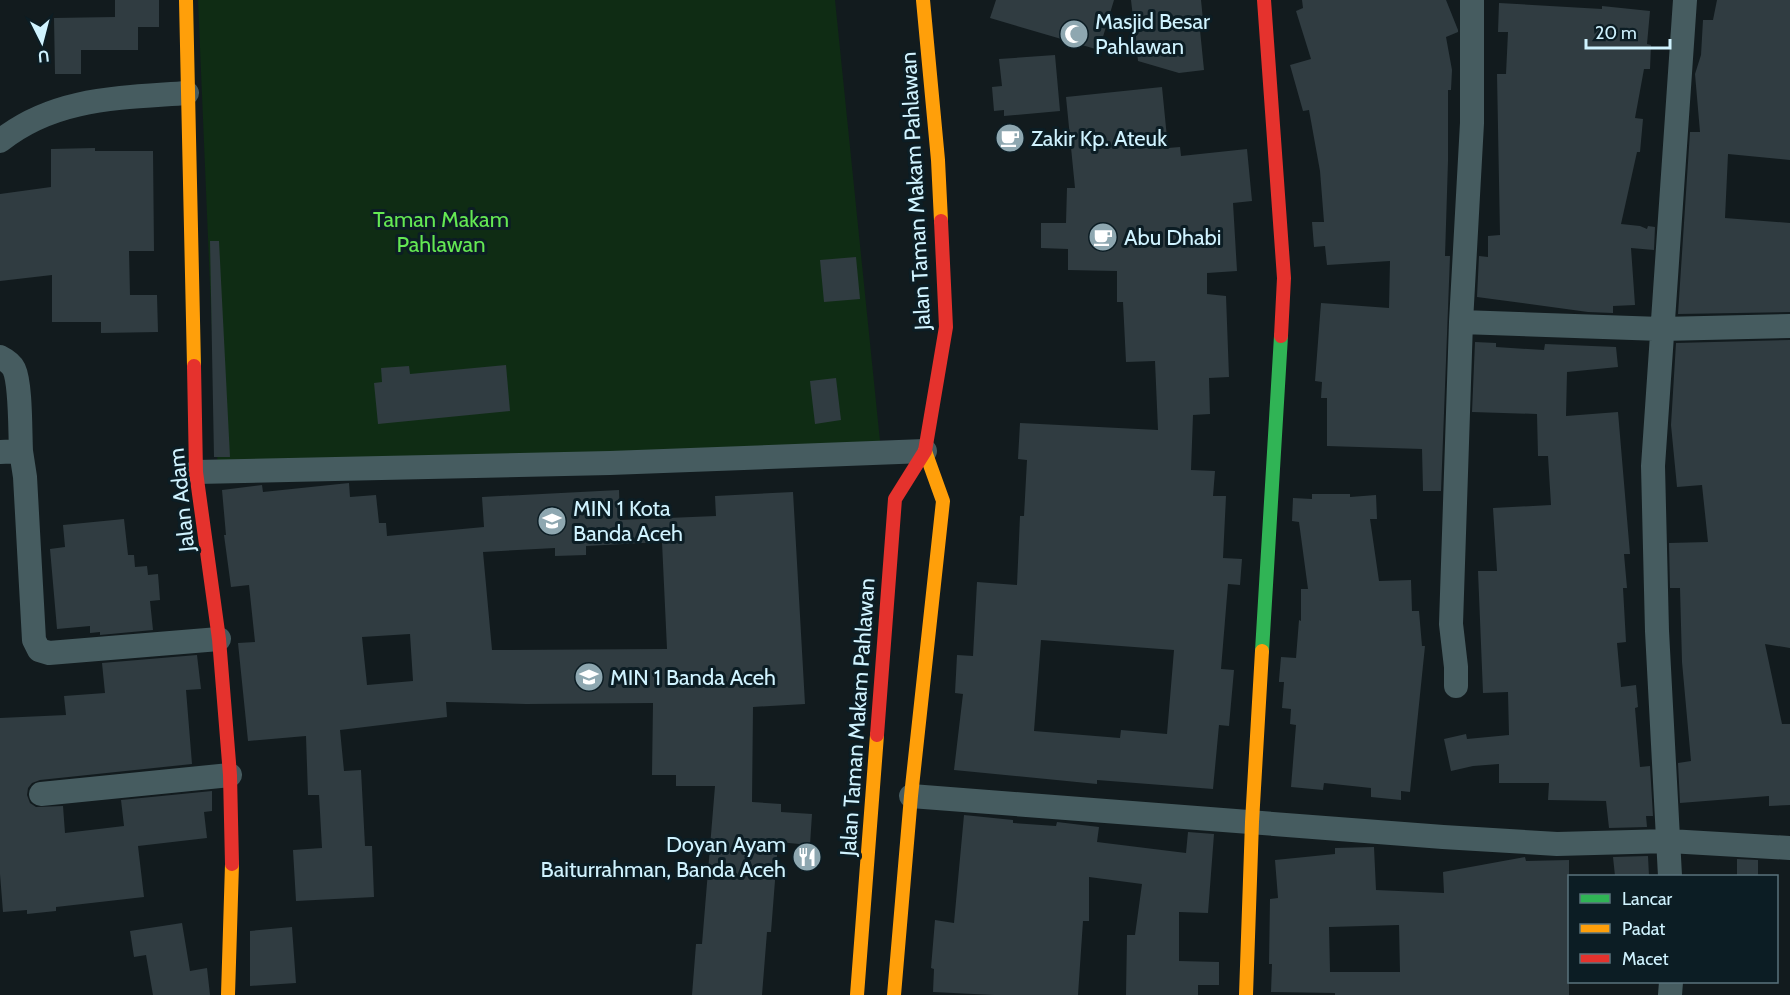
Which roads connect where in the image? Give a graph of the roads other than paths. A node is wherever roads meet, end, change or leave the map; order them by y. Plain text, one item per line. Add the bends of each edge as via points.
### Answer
1 (186, 0) edge
2 (923, 0) edge
3 (1264, 0) edge
4 (1472, 0) edge
5 (1685, 0) edge
6 (187, 93) junction
7 (0, 141) edge
8 (1461, 322) junction
9 (1790, 326) edge
10 (1661, 329) junction
11 (0, 357) edge
12 (11, 451) edge
13 (925, 451) junction
14 (196, 472) junction
15 (219, 639) junction
16 (1456, 686) dead end
17 (230, 775) junction
18 (41, 794) dead end
19 (910, 796) junction
20 (1252, 822) junction
21 (1669, 841) junction
22 (1790, 848) edge
23 (1670, 875) edge
24 (228, 995) edge
25 (856, 995) edge
26 (894, 995) edge
27 (1246, 995) edge

1 - 6 street, Jalan Adam
2 - 13 street, Jalan Taman Makam Pahlawan via 939,160 946,327
3 - 20 street via 1284,278
4 - 8 street via 1472,123
5 - 10 street
6 - 7 street via 95,100 54,110
6 - 14 street, Jalan Adam
8 - 10 street
8 - 16 street via 1451,624
9 - 10 street
10 - 21 street via 1653,466 1657,631
11 - 12 street via 14,369 17,381
12 - 15 street via 25,477 34,640 39,650
13 - 14 street
13 - 19 street, Jalan Taman Makam Pahlawan via 943,501
13 - 25 street, Jalan Taman Makam Pahlawan via 895,499
14 - 15 street, Jalan Adam
15 - 17 street, Jalan Adam
17 - 18 street
17 - 24 street, Jalan Adam via 232,887
19 - 20 street
19 - 26 street
20 - 21 street via 1557,844
20 - 27 street
21 - 22 street
21 - 23 street

